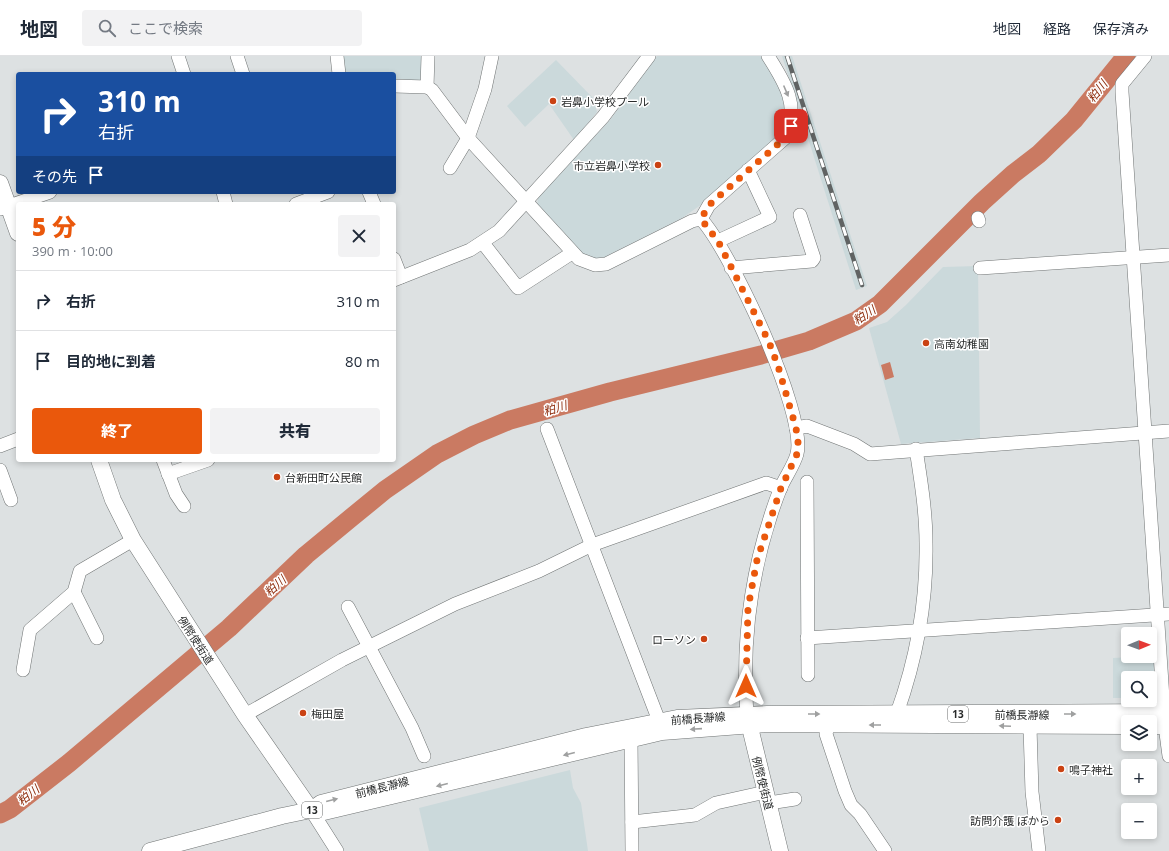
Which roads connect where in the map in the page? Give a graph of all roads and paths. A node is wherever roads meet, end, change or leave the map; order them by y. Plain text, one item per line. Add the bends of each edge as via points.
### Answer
1 (178, 56) edge
2 (237, 56) edge
3 (337, 56) edge
4 (428, 56) edge
5 (492, 56) edge
6 (768, 56) edge
7 (1145, 56) edge
8 (647, 57) edge
9 (183, 72) edge
10 (242, 72) edge
11 (339, 72) edge
12 (396, 86) edge
13 (427, 87) junction
14 (468, 138) junction
15 (450, 168) dead end
16 (748, 170) junction
17 (0, 183) edge
18 (44, 194) edge
19 (323, 194) edge
20 (21, 202) edge
21 (301, 202) edge
22 (526, 202) junction
23 (16, 204) edge
24 (4, 208) edge
25 (800, 215) dead end
26 (701, 219) junction
27 (16, 230) edge
28 (718, 241) junction
29 (483, 243) junction
30 (572, 252) junction
31 (1169, 255) edge
32 (1133, 257) junction
33 (731, 268) junction
34 (980, 268) dead end
35 (397, 279) edge
36 (796, 428) junction
37 (547, 429) dead end
38 (1169, 431) edge
39 (1145, 433) junction
40 (16, 440) edge
41 (0, 446) edge
42 (916, 449) junction
43 (100, 462) edge
44 (164, 462) edge
45 (202, 462) edge
46 (0, 470) edge
47 (168, 474) junction
48 (807, 482) dead end
49 (781, 488) junction
50 (10, 500) dead end
51 (184, 506) dead end
52 (133, 540) junction
53 (592, 545) junction
54 (74, 592) junction
55 (348, 607) dead end
56 (1163, 614) edge
57 (919, 630) junction
58 (97, 638) dead end
59 (807, 638) junction
60 (368, 647) junction
61 (24, 670) dead end
62 (808, 675) dead end
63 (897, 714) junction
64 (245, 715) junction
65 (748, 720) junction
66 (659, 721) junction
67 (1163, 721) edge
68 (828, 725) junction
69 (1121, 726) edge
70 (1030, 727) junction
71 (631, 738) junction
72 (424, 756) dead end
73 (1169, 756) edge
74 (767, 798) junction
75 (795, 799) dead end
76 (311, 810) junction
77 (632, 822) junction
78 (150, 851) edge
79 (337, 851) edge
80 (632, 851) edge
81 (780, 851) edge
82 (885, 851) edge
83 (1039, 851) edge

1 - 9 street
2 - 10 street
3 - 11 street
4 - 13 street
5 - 14 street via 485,89
6 -> 16 street via 776,67 793,109 791,126 785,138
7 - 32 street via 1122,84
8 - 22 street via 603,117
12 - 13 street
13 - 14 street via 432,90
14 - 15 street
14 - 22 street
16 - 26 street via 709,205
16 - 28 street via 770,217
17 - 24 main road
18 - 20 street
19 - 21 street
22 - 29 street via 499,231
22 - 30 street
23 - 24 street
24 - 27 main road
25 - 33 street via 814,258 812,261
26 - 28 street
26 - 30 street via 692,220 606,264 595,265 579,259
28 - 33 street
29 - 30 street via 518,288
29 - 35 street
31 - 32 street
32 - 34 street
32 - 39 street
33 - 36 street via 769,342
36 - 42 street via 807,426 854,444 870,454
36 - 49 street via 797,454
37 - 53 street
38 - 39 street
39 - 42 street
39 - 56 street
40 - 41 street
42 - 57 street via 926,543 926,572
43 - 52 main road, 例幣使街道 via 113,500
44 - 47 street
45 - 47 street
46 - 50 street
47 - 51 street
48 - 59 street
49 - 53 street via 766,483
49 - 65 street via 757,560 748,608
52 - 54 street via 80,571
52 - 64 main road, 例幣使街道
53 - 60 street via 455,604
53 - 66 street
54 - 58 street
54 - 61 street via 30,630
55 - 60 street
56 - 57 street
56 - 67 street
57 - 59 street
57 - 63 street via 912,665
59 - 62 street
60 - 64 street
60 - 72 street via 412,728
65 -> 63 main road, 前橋長瀞線 / 13
63 -> 67 main road, 前橋長瀞線 / 13
64 - 76 main road, 例幣使街道
65 - 66 main road, 前橋長瀞線 / 13 via 677,718
65 - 68 main road, 前橋長瀞線 / 13
65 -> 71 main road, 前橋長瀞線 / 13
65 - 74 main road, 例幣使街道
76 -> 66 main road, 前橋長瀞線 / 13 via 321,803 431,774
67 - 73 street
70 -> 68 main road, 前橋長瀞線 / 13
68 - 82 street via 826,734 851,805
69 - 70 main road, 前橋長瀞線 / 13
70 - 83 street via 1032,792
71 -> 76 main road, 前橋長瀞線 / 13 via 340,809 324,812
71 - 77 street
74 - 75 street
74 - 77 street via 716,803 695,815
74 - 81 main road, 例幣使街道
76 - 78 main road, 前橋長瀞線 / 13
76 - 79 street
77 - 80 street

